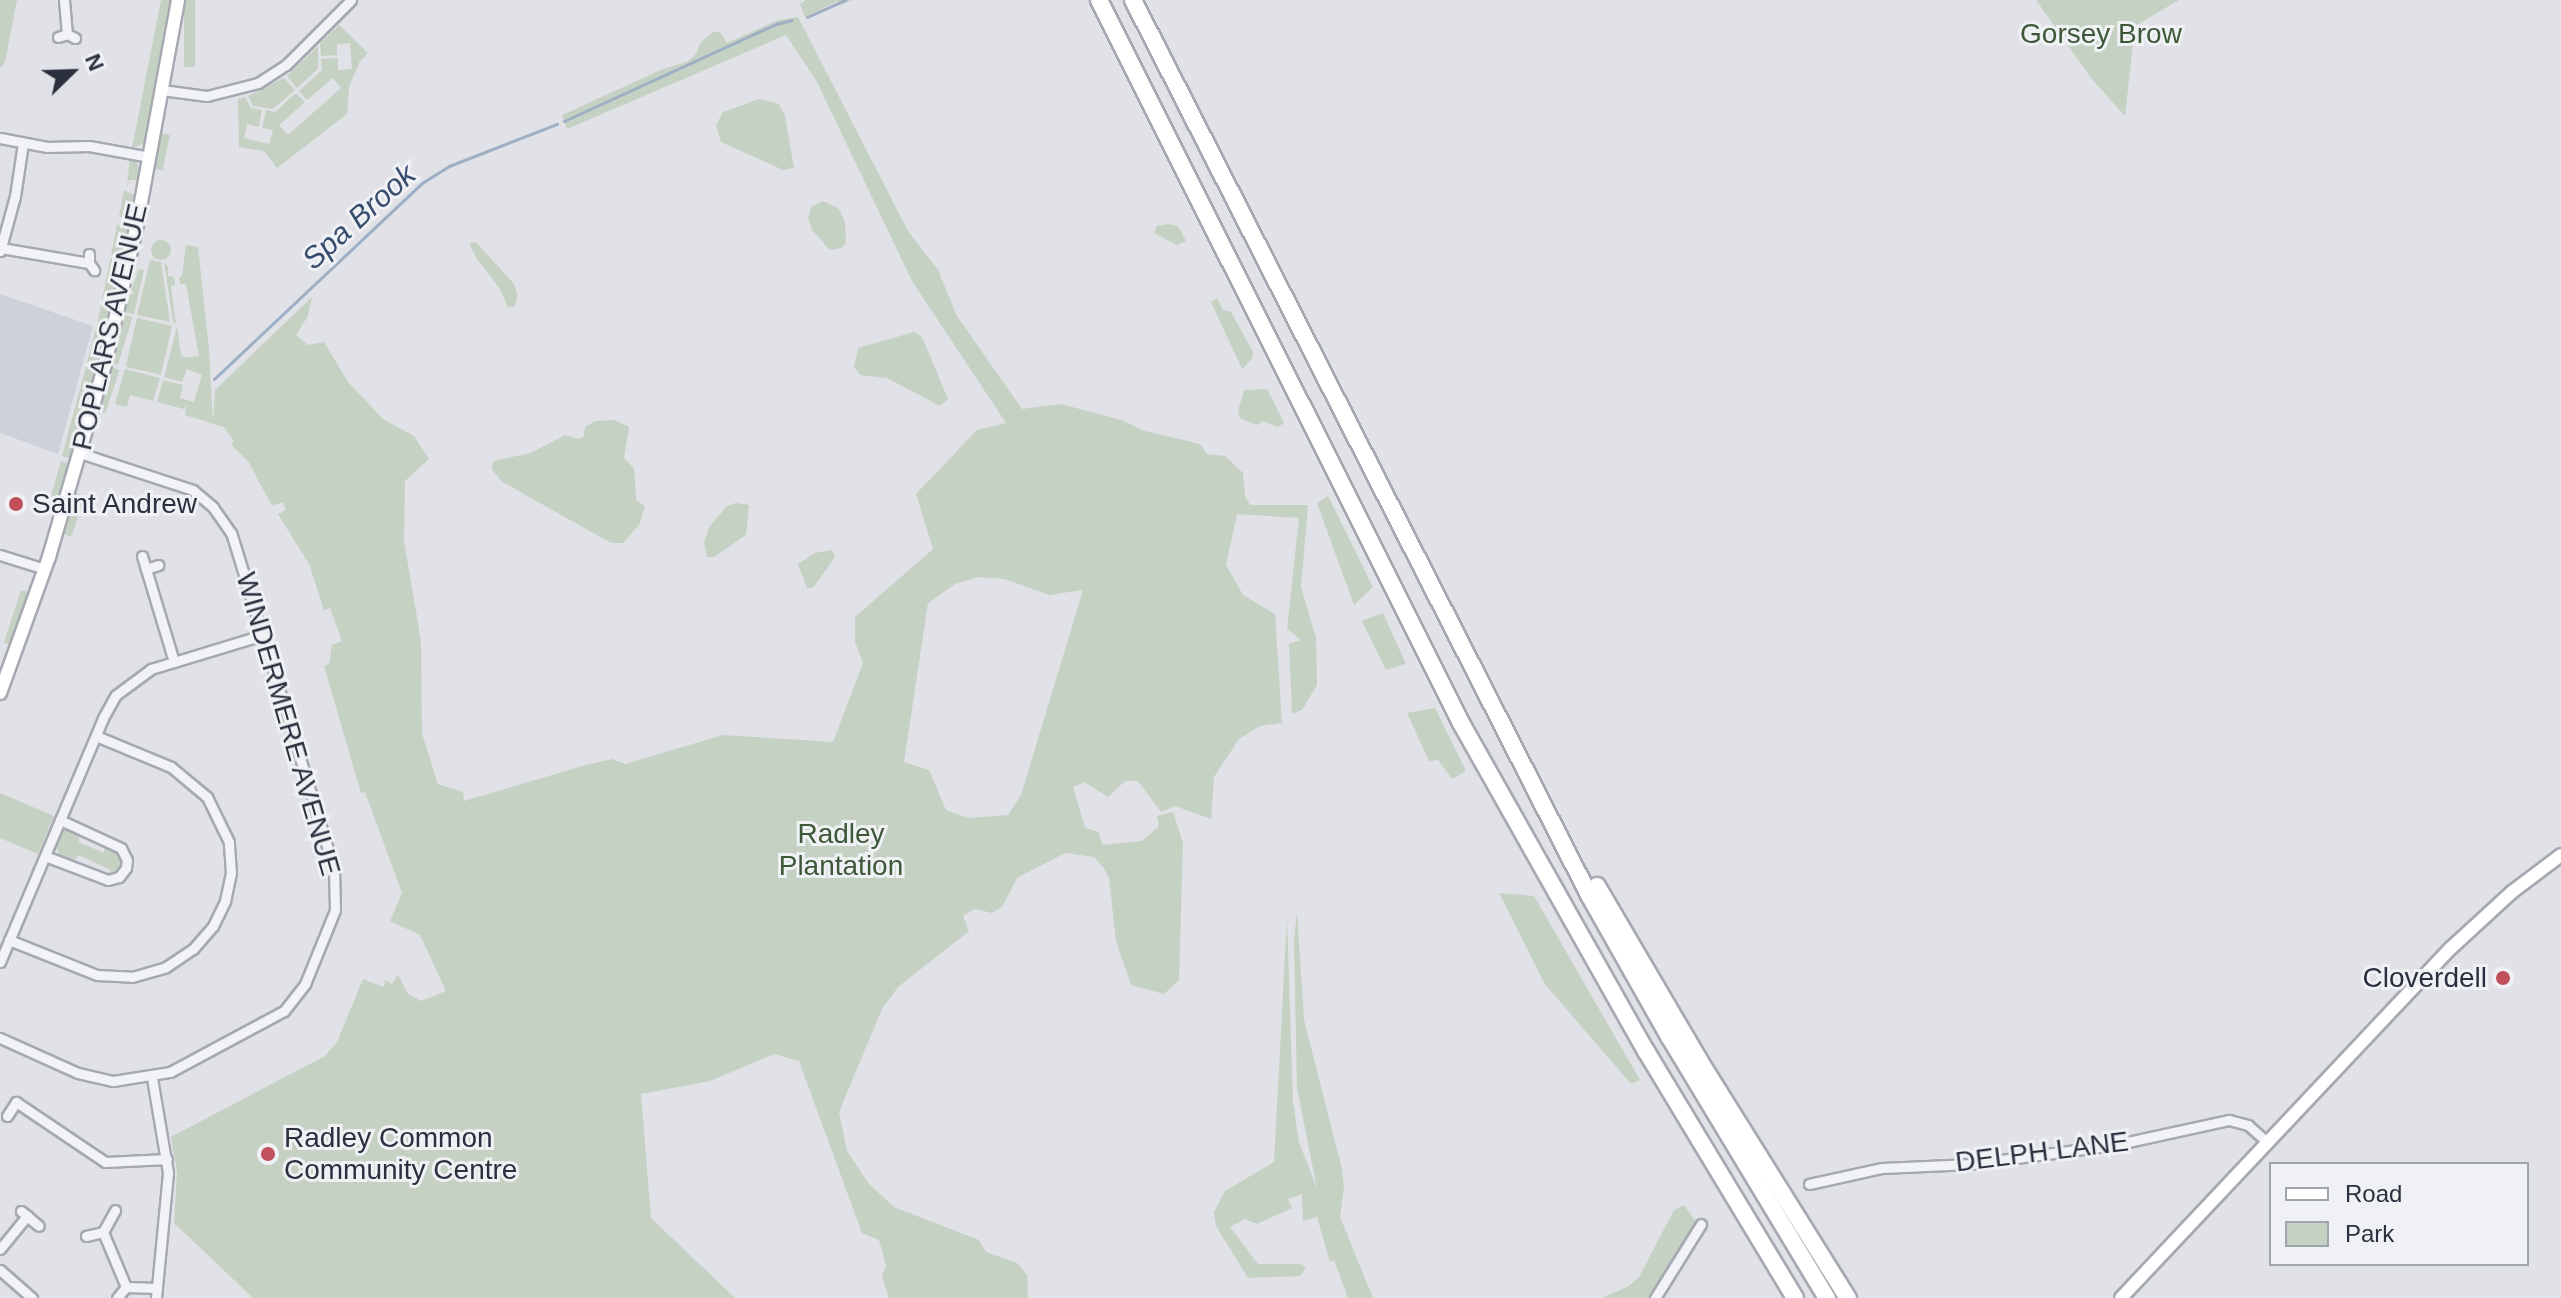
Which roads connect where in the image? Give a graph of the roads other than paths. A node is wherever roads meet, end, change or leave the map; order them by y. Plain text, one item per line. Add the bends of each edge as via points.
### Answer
1 (64, 0) edge
2 (178, 0) edge
3 (351, 0) edge
4 (1099, 0) edge
5 (1133, 0) edge
6 (339, 4) edge
7 (67, 36) dead end
8 (162, 90) junction
9 (0, 138) edge
10 (23, 143) junction
11 (150, 157) junction
12 (0, 250) edge
13 (90, 262) dead end
14 (80, 453) junction
15 (0, 555) edge
16 (142, 556) dead end
17 (158, 565) dead end
18 (45, 569) junction
19 (146, 569) junction
20 (263, 635) junction
21 (174, 662) junction
22 (0, 693) edge
23 (1494, 713) junction
24 (96, 736) junction
25 (60, 820) junction
26 (2561, 855) edge
27 (45, 856) junction
28 (9, 940) junction
29 (0, 962) edge
30 (0, 1038) edge
31 (152, 1078) junction
32 (7, 1116) dead end
33 (2267, 1142) junction
34 (167, 1159) junction
35 (1809, 1184) dead end
36 (115, 1210) dead end
37 (1701, 1224) dead end
38 (39, 1226) dead end
39 (103, 1232) junction
40 (86, 1236) dead end
41 (0, 1249) edge
42 (0, 1270) edge
43 (126, 1287) junction
44 (157, 1293) edge
45 (32, 1298) edge
46 (117, 1298) edge
47 (1655, 1298) edge
48 (1795, 1298) edge
49 (1827, 1298) edge
50 (1848, 1298) edge
51 (2121, 1298) edge

1 - 7 street
2 - 8 street, POPLARS AVENUE
3 - 6 street
4 - 48 highway via 1461,723 1646,1051
5 - 23 highway
6 - 8 street via 286,65 258,83 207,96
8 - 11 street, POPLARS AVENUE
9 - 10 street
10 - 11 street via 89,146
10 - 12 street
11 - 14 street, POPLARS AVENUE
12 - 13 street
14 - 18 street, POPLARS AVENUE
14 - 20 street, WINDERMERE AVENUE via 193,490 213,507 231,533
15 - 18 street
16 - 19 street
17 - 19 street
18 - 22 street, POPLARS AVENUE
19 - 21 street
20 - 21 street
20 - 31 street, WINDERMERE AVENUE via 334,869 335,910 305,984 284,1011 183,1068
21 - 24 street via 143,673 122,689
23 - 49 highway via 1670,1038
23 - 50 highway via 1699,1060
24 - 25 street
24 - 28 street via 171,767 207,797 230,852 225,901 206,935 185,956 132,977 97,975
25 - 27 street
25 - 27 street via 121,848 126,868 108,880
26 - 33 street via 2451,948
27 - 28 street
28 - 29 street
30 - 31 street, WINDERMERE AVENUE via 78,1073 113,1081
31 - 34 street
32 - 34 street via 16,1102 105,1162
33 - 35 street, DELPH LANE via 2248,1125 2229,1120 2114,1145 1971,1164 1882,1168
33 - 51 street
34 - 44 street
36 - 39 street
37 - 47 street
38 - 41 street via 24,1214
39 - 40 street
39 - 43 street
42 - 45 street
43 - 44 street
43 - 46 street

